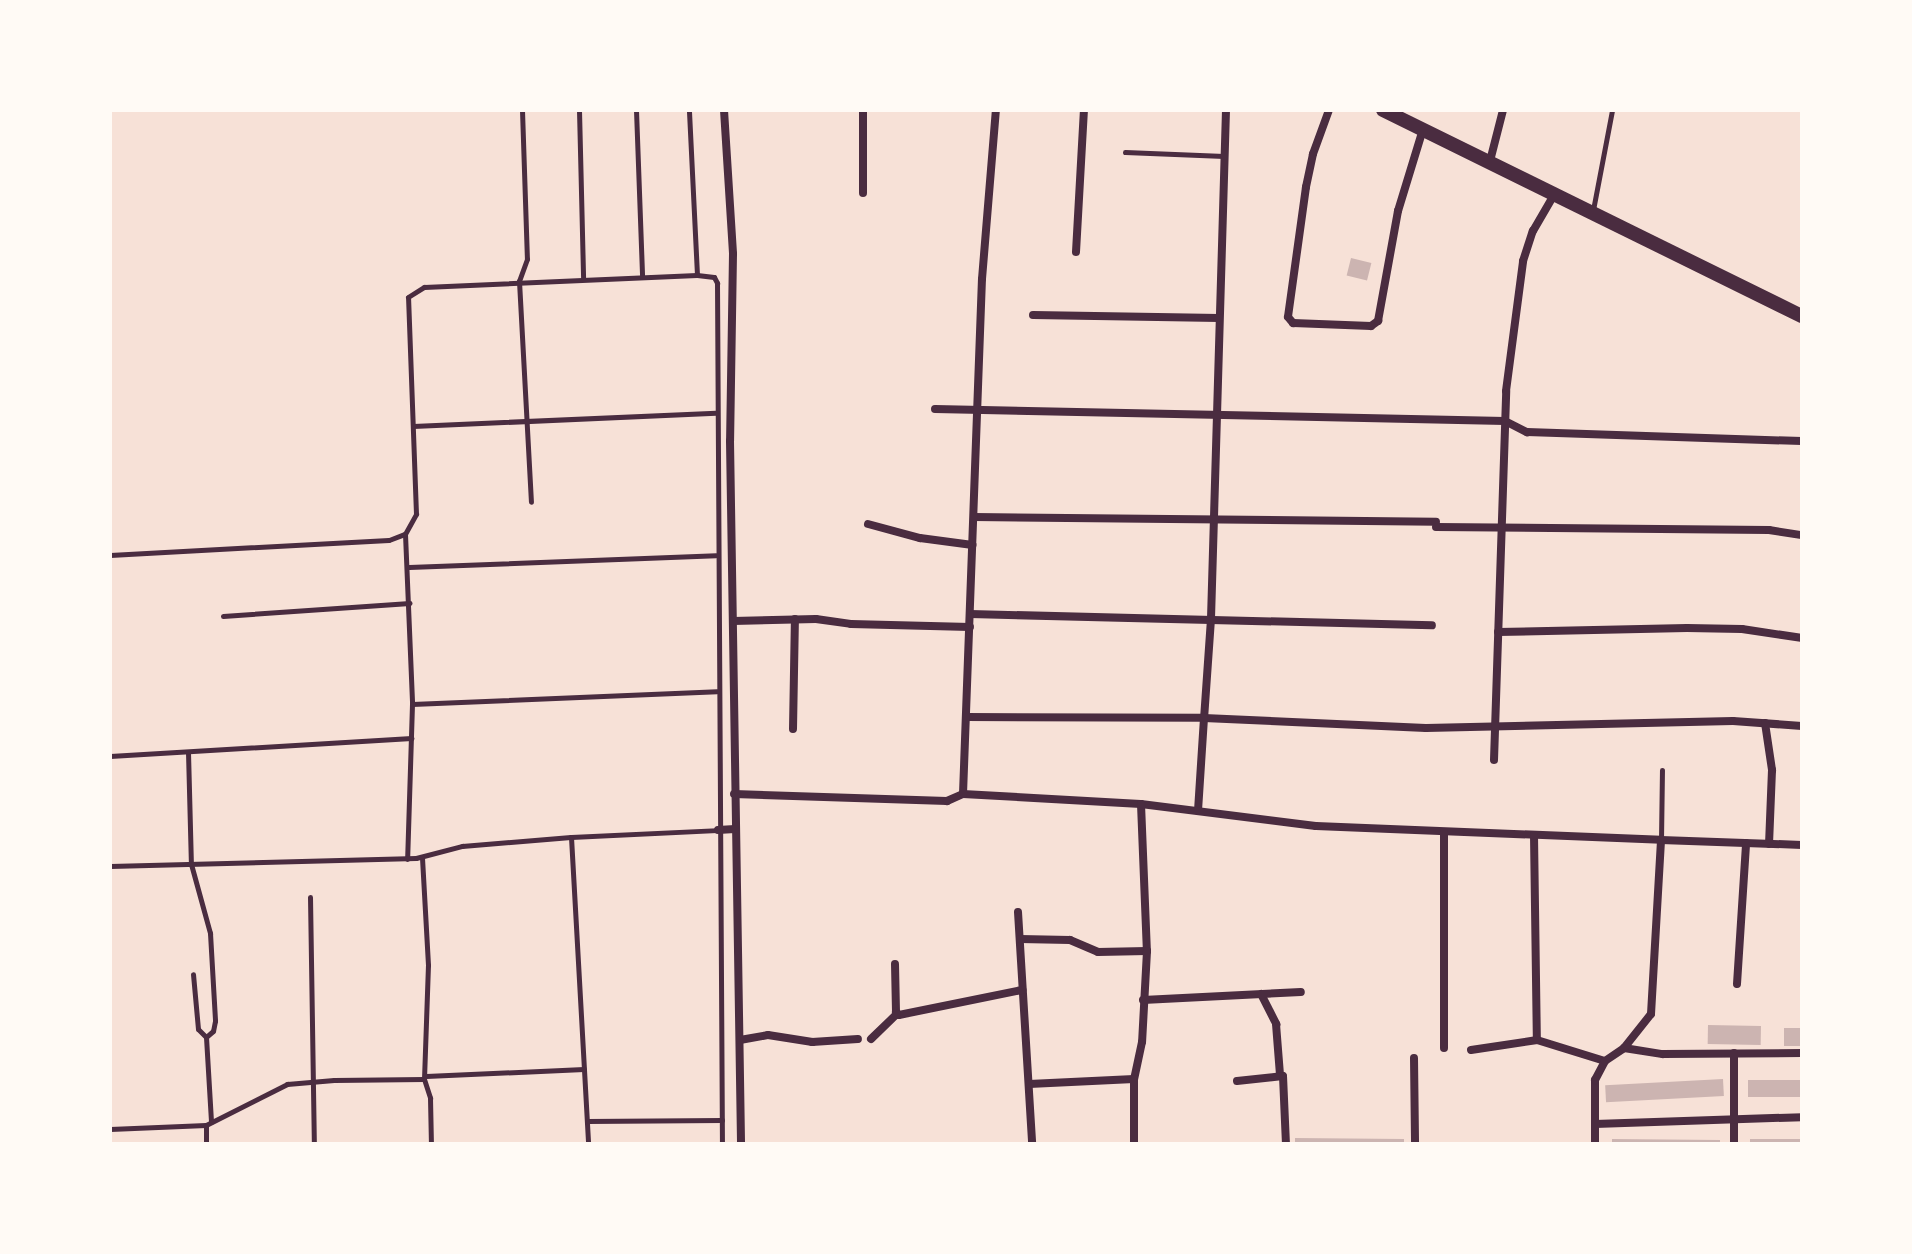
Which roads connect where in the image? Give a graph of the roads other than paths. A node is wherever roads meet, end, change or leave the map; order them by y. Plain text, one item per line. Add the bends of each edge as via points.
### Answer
1 (522, 110) edge
2 (579, 110) edge
3 (636, 110) edge
4 (689, 110) edge
5 (724, 110) edge
6 (863, 110) edge
7 (996, 110) edge
8 (1084, 110) edge
9 (1226, 110) edge
10 (1329, 110) edge
11 (1383, 110) edge
12 (1503, 110) edge
13 (1612, 110) edge
14 (1423, 129) junction
15 (1125, 152) dead end
16 (1225, 156) junction
17 (1490, 161) junction
18 (863, 193) dead end
19 (1556, 193) junction
20 (1593, 211) junction
21 (1076, 252) dead end
22 (697, 275) junction
23 (642, 277) junction
24 (583, 279) junction
25 (519, 281) junction
26 (1033, 315) dead end
27 (1802, 316) edge
28 (1219, 318) junction
29 (978, 408) junction
30 (935, 409) dead end
31 (716, 413) junction
32 (1216, 413) junction
33 (528, 421) junction
34 (1505, 421) junction
35 (413, 426) junction
36 (1802, 441) edge
37 (531, 502) dead end
38 (974, 517) junction
39 (1213, 521) junction
40 (868, 524) dead end
41 (1502, 528) junction
42 (405, 534) junction
43 (1802, 535) edge
44 (973, 545) junction
45 (110, 555) edge
46 (716, 555) junction
47 (409, 567) junction
48 (410, 603) junction
49 (970, 614) junction
50 (223, 616) dead end
51 (795, 619) junction
52 (1211, 619) junction
53 (733, 621) junction
54 (1432, 625) dead end
55 (970, 627) junction
56 (1498, 632) junction
57 (1802, 638) edge
58 (717, 691) junction
59 (412, 704) junction
60 (966, 717) junction
61 (1204, 718) junction
62 (1765, 723) junction
63 (1802, 726) edge
64 (1495, 728) junction
65 (793, 729) dead end
66 (411, 738) junction
67 (188, 752) junction
68 (110, 756) edge
69 (1494, 760) dead end
70 (1662, 770) dead end
71 (734, 794) junction
72 (963, 794) junction
73 (1141, 804) junction
74 (1198, 811) junction
75 (735, 829) junction
76 (718, 830) junction
77 (1444, 832) junction
78 (1534, 835) junction
79 (571, 837) junction
80 (1661, 840) junction
81 (1746, 843) junction
82 (1769, 844) junction
83 (1802, 845) edge
84 (422, 857) junction
85 (407, 859) junction
86 (191, 864) junction
87 (110, 866) edge
88 (310, 897) dead end
89 (1018, 912) dead end
90 (1020, 939) junction
91 (1147, 951) junction
92 (895, 964) dead end
93 (193, 974) dead end
94 (1737, 984) dead end
95 (1022, 990) junction
96 (1301, 992) dead end
97 (1261, 994) junction
98 (1143, 1000) junction
99 (897, 1014) junction
100 (206, 1037) junction
101 (858, 1039) dead end
102 (871, 1039) dead end
103 (740, 1040) junction
104 (1537, 1040) junction
105 (1444, 1048) dead end
106 (1624, 1048) junction
107 (1471, 1050) dead end
108 (1734, 1053) junction
109 (1802, 1053) edge
110 (1414, 1058) dead end
111 (1605, 1061) junction
112 (584, 1069) junction
113 (1280, 1075) junction
114 (425, 1078) junction
115 (1134, 1079) junction
116 (1237, 1081) dead end
117 (313, 1082) junction
118 (1029, 1084) junction
119 (1802, 1117) edge
120 (1735, 1119) junction
121 (722, 1120) junction
122 (587, 1121) junction
123 (208, 1124) junction
124 (1595, 1124) junction
125 (110, 1129) edge
126 (206, 1144) edge
127 (314, 1144) edge
128 (431, 1144) edge
129 (588, 1144) edge
130 (722, 1144) edge
131 (741, 1144) edge
132 (1032, 1144) edge
133 (1134, 1144) edge
134 (1286, 1144) edge
135 (1415, 1144) edge
136 (1595, 1144) edge
137 (1734, 1144) edge

1 - 25 lane via 527,259
2 - 24 lane
3 - 23 lane
4 - 22 lane
5 - 53 street via 733,254
6 - 18 street
7 - 29 street
8 - 21 street
9 - 16 street
10 - 14 street via 1306,187 1288,317 1293,323 1371,326 1378,321 1398,211
11 - 14 main road
12 - 17 street
13 - 20 lane
14 - 17 main road
15 - 16 lane
16 - 28 street
17 - 19 main road
19 - 20 main road
19 - 34 street via 1533,231 1523,261
20 - 27 main road
22 - 23 lane
22 - 31 lane via 714,277 717,283
23 - 24 lane
24 - 25 lane
25 - 33 lane
25 - 35 lane via 424,287 408,297
26 - 28 street
28 - 32 street
29 - 30 street
29 - 32 street
29 - 38 street
31 - 33 lane
31 - 46 lane
32 - 34 street
32 - 39 street
33 - 35 lane
33 - 37 lane
34 - 36 street via 1527,432
34 - 41 street
35 - 42 lane via 416,514
38 - 39 street
38 - 44 street
39 - 41 street
39 - 52 street
40 - 44 street
41 - 43 street via 1769,530
41 - 56 street
42 - 45 lane via 389,540
42 - 47 lane
44 - 49 street
46 - 47 lane
46 - 58 lane
47 - 48 lane
48 - 50 lane
48 - 59 lane
49 - 52 street
49 - 55 street
51 - 53 street
51 - 55 street
51 - 65 street
52 - 54 street
52 - 61 street
53 - 71 street
55 - 60 street
56 - 57 street via 1742,629
56 - 64 street
58 - 59 lane
58 - 76 lane
59 - 66 lane
60 - 61 street
60 - 72 street
61 - 64 street
61 - 74 street
62 - 63 street
62 - 64 street
62 - 82 street via 1772,770
64 - 69 street
66 - 67 lane
66 - 85 lane
67 - 68 lane
67 - 86 lane
70 - 80 lane
71 - 72 street via 947,801
71 - 75 street
72 - 73 street
73 - 74 street
73 - 91 street
74 - 77 street via 1316,826
75 - 76 street
75 - 103 street
76 - 79 lane
76 - 121 lane
77 - 78 street
77 - 105 street
78 - 80 street
78 - 104 street
79 - 84 lane via 462,846
79 - 112 lane
80 - 81 street
80 - 106 street via 1651,1014
81 - 82 street
81 - 94 street
82 - 83 street
84 - 85 lane
84 - 114 lane via 428,965
85 - 86 lane
86 - 87 lane
86 - 100 lane via 210,933 215,1021
88 - 117 lane
89 - 90 street
90 - 91 street via 1070,940 1098,952
90 - 95 street
91 - 98 street
92 - 99 street
93 - 100 lane via 198,1029
95 - 99 street
95 - 118 street
96 - 97 street
97 - 98 street
97 - 113 street via 1276,1024
98 - 115 street via 1141,1053
99 - 102 street
100 - 123 lane
101 - 103 street via 812,1042 768,1035
103 - 131 street
104 - 107 street
104 - 111 street
106 - 108 street via 1663,1054
106 - 111 street
108 - 109 street
108 - 120 street
110 - 135 street
111 - 124 street via 1595,1080
112 - 114 lane
112 - 122 lane
113 - 116 street
113 - 134 street via 1285,1079
114 - 117 lane
114 - 128 lane
115 - 118 street
115 - 133 street
117 - 123 lane via 275,1088
117 - 127 lane
118 - 132 street
119 - 120 street
120 - 124 street
120 - 137 street
121 - 122 lane
121 - 130 lane
122 - 129 lane
123 - 125 lane
123 - 126 lane
124 - 136 street

